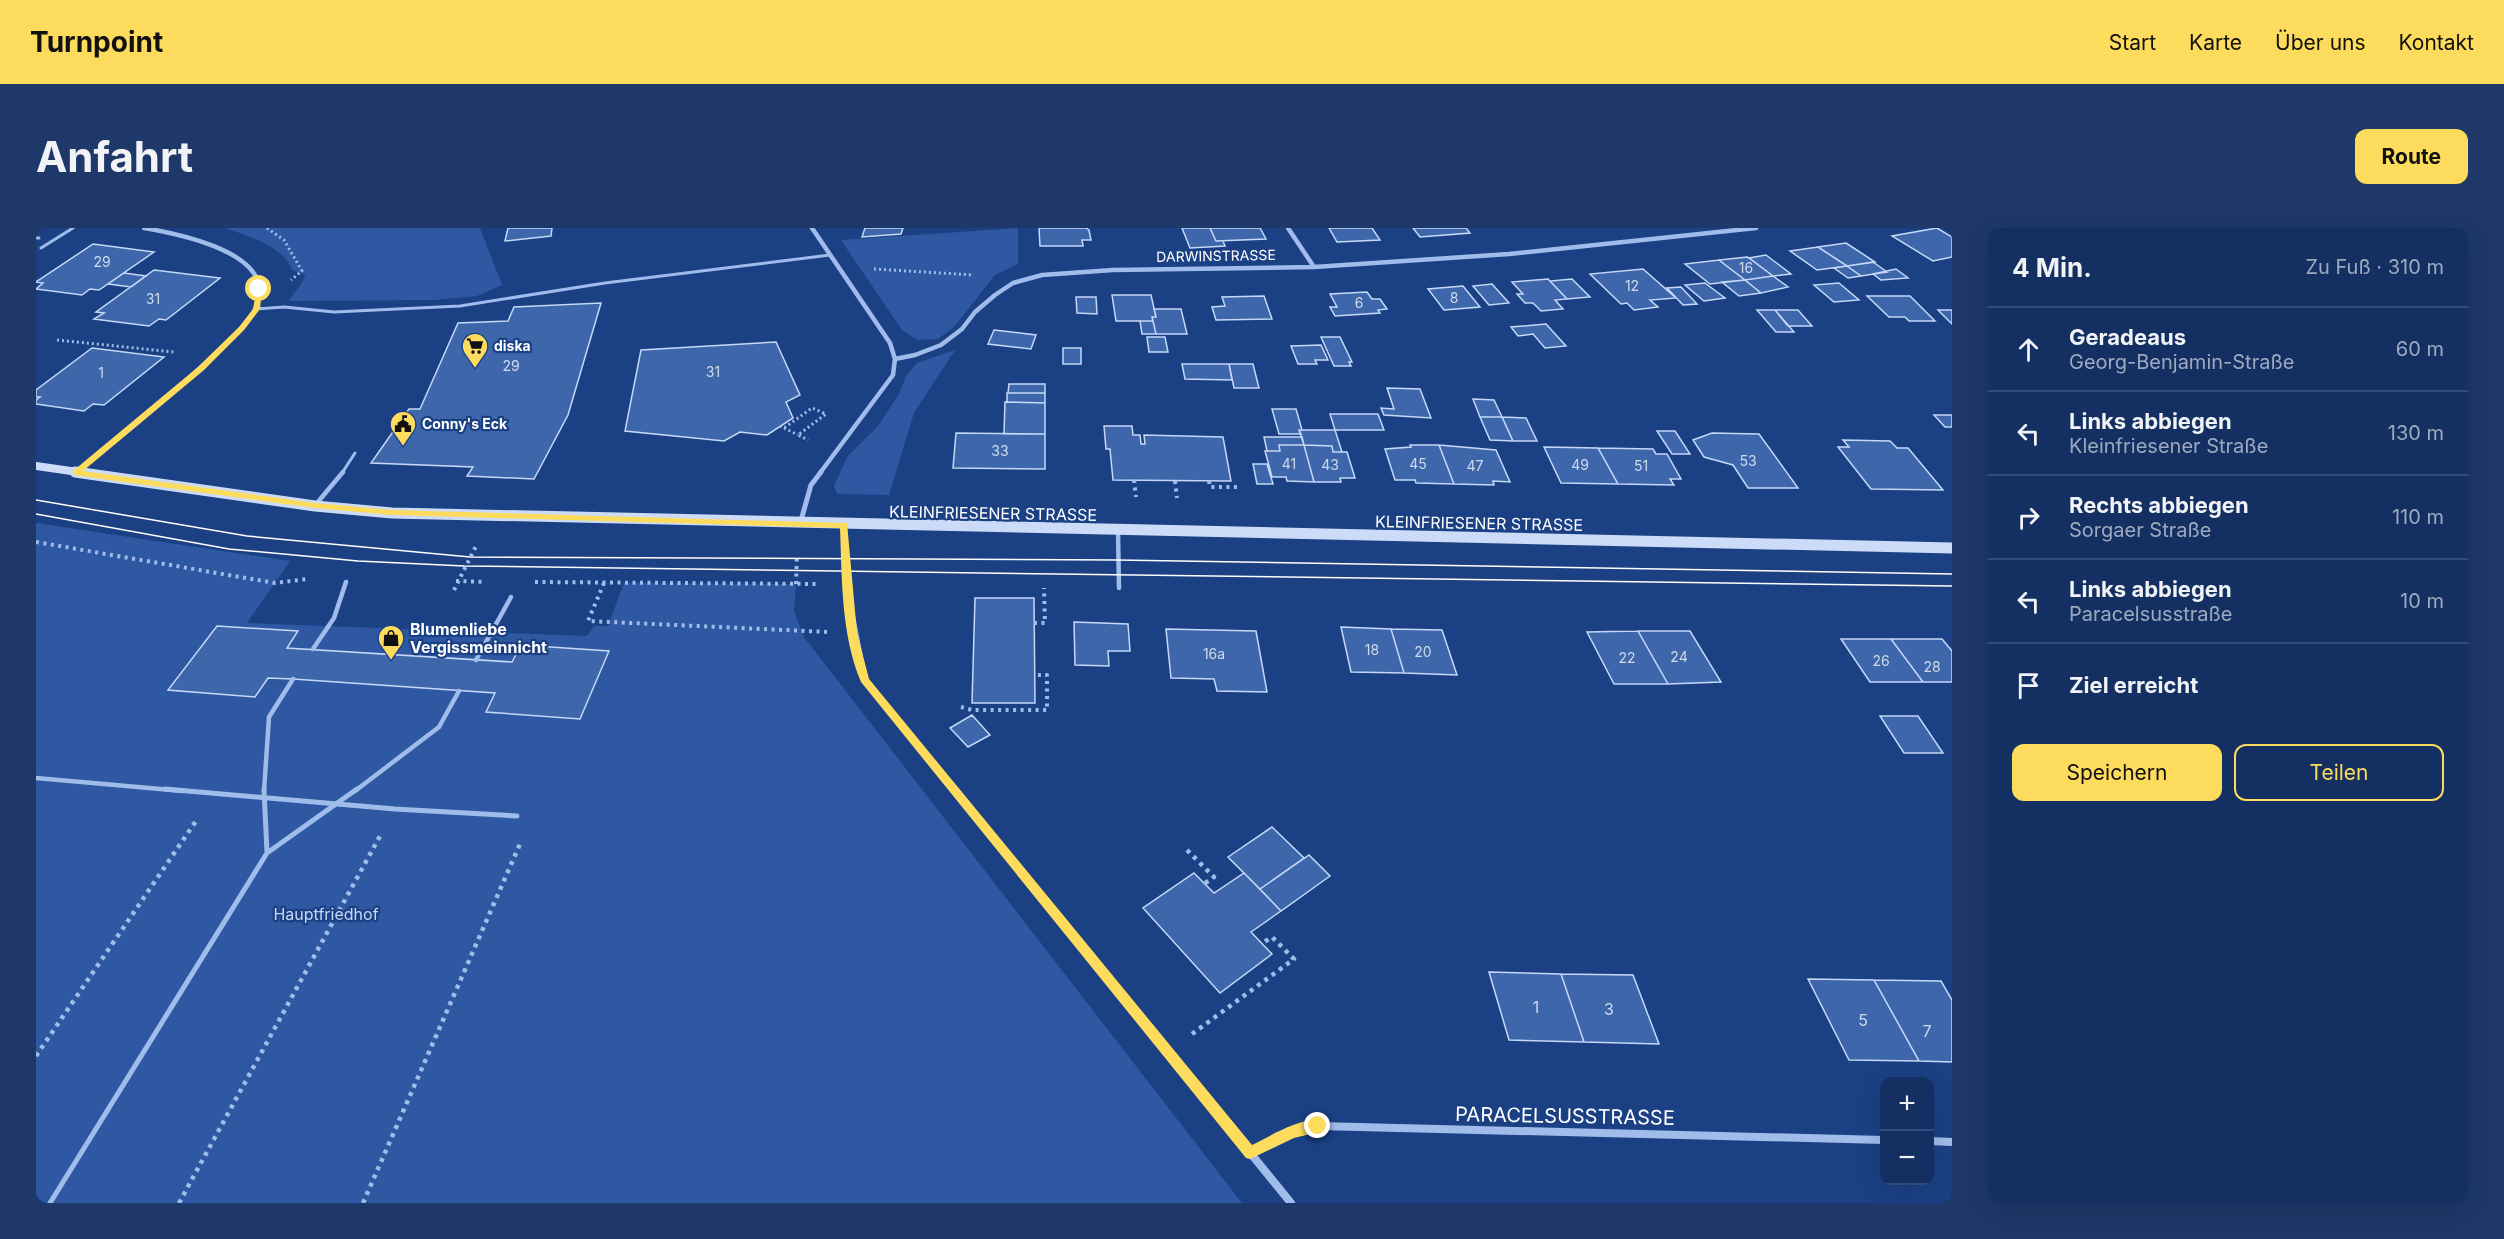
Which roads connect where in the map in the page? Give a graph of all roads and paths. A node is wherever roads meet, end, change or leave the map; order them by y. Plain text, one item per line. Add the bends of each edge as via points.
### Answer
1 (73, 228) edge
2 (144, 228) edge
3 (812, 228) edge
4 (1288, 228) edge
5 (1756, 228) edge
6 (41, 248) dead end
7 (830, 255) junction
8 (1314, 267) junction
9 (839, 268) junction
10 (1013, 283) junction
11 (256, 309) junction
12 (57, 340) dead end
13 (213, 357) junction
14 (895, 359) junction
15 (798, 435) junction
16 (839, 449) junction
17 (355, 453) dead end
18 (36, 466) edge
19 (76, 473) junction
20 (1209, 481) dead end
21 (1241, 487) dead end
22 (315, 506) junction
23 (800, 524) junction
24 (844, 525) junction
25 (1118, 531) junction
26 (36, 542) edge
27 (797, 548) dead end
28 (1952, 548) edge
29 (307, 579) dead end
30 (456, 581) dead end
31 (345, 582) dead end
32 (490, 582) dead end
33 (525, 582) dead end
34 (604, 583) junction
35 (796, 584) junction
36 (847, 585) junction
37 (1044, 588) dead end
38 (1119, 588) dead end
39 (511, 597) dead end
40 (1034, 623) dead end
41 (852, 633) junction
42 (313, 650) dead end
43 (476, 660) dead end
44 (1035, 675) dead end
45 (293, 679) dead end
46 (459, 691) dead end
47 (961, 707) dead end
48 (36, 778) edge
49 (216, 793) junction
50 (264, 797) junction
51 (338, 804) junction
52 (395, 809) junction
53 (517, 816) joint
54 (1187, 850) dead end
55 (267, 853) junction
56 (1204, 884) dead end
57 (1261, 944) dead end
58 (1168, 1052) junction
59 (36, 1056) edge
60 (1880, 1140) edge
61 (1934, 1141) edge
62 (1952, 1142) edge
63 (1250, 1153) junction
64 (50, 1203) edge
65 (179, 1203) edge
66 (363, 1203) edge
67 (1291, 1203) edge

1 - 6 lane
2 - 11 street via 170,232 229,252 247,264 259,289
3 - 7 street
4 - 8 street
5 - 8 street, DARWINSTRASSE via 1509,254
7 - 9 street
7 - 11 lane via 460,306 334,312 284,307
8 - 10 street, DARWINSTRASSE via 1092,271 1042,275
9 - 10 path via 994,276
9 - 14 street via 890,343
10 - 14 street, DARWINSTRASSE via 941,345
11 - 13 street
12 - 13 path
13 - 19 street
14 - 16 street via 893,375
15 - 15 path via 782,427 812,408 826,414
15 - 16 path
16 - 23 street via 811,485
17 - 22 lane
18 - 19 street, KLEINFRIESENER STRASSE
19 - 22 street, KLEINFRIESENER STRASSE
20 - 21 path via 1210,487
22 - 23 street, KLEINFRIESENER STRASSE via 493,517
23 - 24 street, KLEINFRIESENER STRASSE
24 - 25 street, KLEINFRIESENER STRASSE
24 - 36 street
25 - 28 street, KLEINFRIESENER STRASSE
25 - 38 lane
26 - 29 path via 275,583
27 - 35 path
30 - 32 path
31 - 42 lane via 334,618
33 - 34 path
34 - 35 path
34 - 41 path via 588,621
35 - 36 path
36 - 41 street
37 - 40 path via 1045,623
39 - 43 lane
41 - 58 street via 865,680
44 - 47 path via 1047,675 1047,710
45 - 50 lane via 268,717
46 - 51 lane via 439,727
48 - 49 lane
49 - 50 lane
49 - 59 path
50 - 51 lane
50 - 55 lane
51 - 52 lane
51 - 55 lane
52 - 53 lane
52 - 65 path
53 - 66 path via 521,846
54 - 56 path via 1214,877
55 - 64 lane
57 - 58 path via 1272,937 1294,959
58 - 63 street
60 - 63 street, PARACELSUSSTRASSE via 1318,1126 1293,1131
61 - 62 street
63 - 67 street

